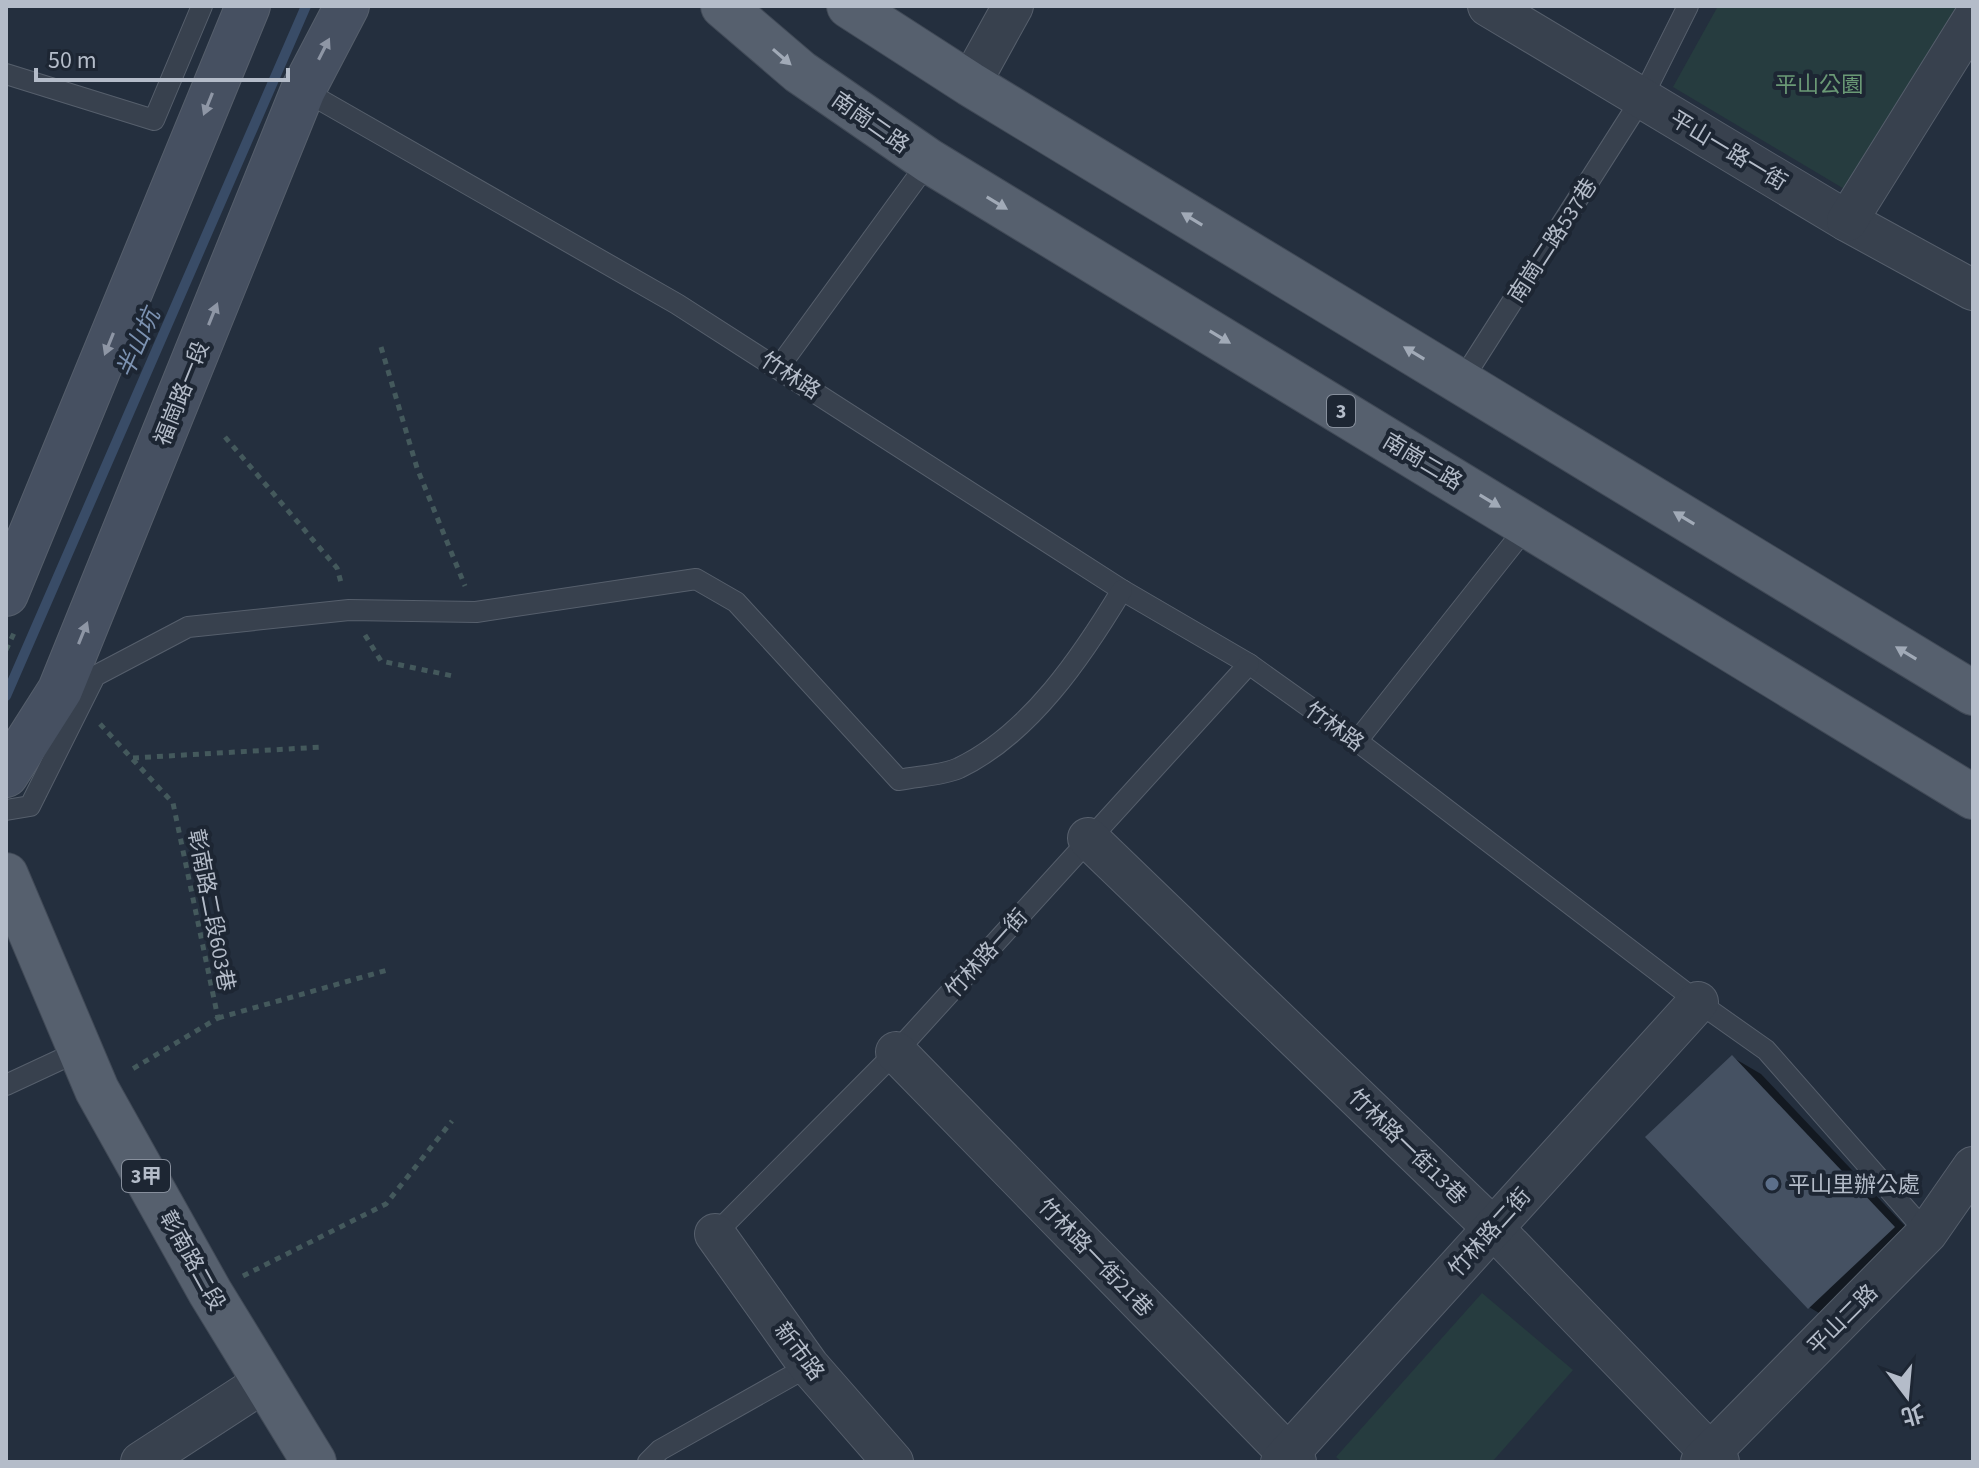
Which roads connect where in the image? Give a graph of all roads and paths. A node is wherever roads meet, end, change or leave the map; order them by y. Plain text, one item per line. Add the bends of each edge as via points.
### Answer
1 (202, 6) edge
2 (248, 6) edge
3 (347, 6) edge
4 (723, 6) edge
5 (849, 6) edge
6 (1013, 6) edge
7 (1488, 6) edge
8 (1688, 6) edge
9 (1973, 19) edge
10 (6, 74) edge
11 (970, 84) junction
12 (303, 90) junction
13 (1642, 98) junction
14 (929, 161) junction
15 (1847, 221) junction
16 (1973, 290) edge
17 (381, 347) dead end
18 (779, 367) junction
19 (1461, 382) junction
20 (225, 437) dead end
21 (1528, 525) junction
22 (1122, 590) junction
23 (6, 594) edge
24 (349, 610) junction
25 (476, 612) junction
26 (1249, 664) junction
27 (453, 676) dead end
28 (1973, 693) edge
29 (82, 704) junction
30 (1357, 741) junction
31 (322, 747) dead end
32 (132, 758) junction
33 (6, 775) edge
34 (1973, 797) edge
35 (6, 810) edge
36 (1088, 838) junction
37 (6, 875) edge
38 (391, 969) dead end
39 (1698, 1002) junction
40 (218, 1018) junction
41 (896, 1052) junction
42 (88, 1070) junction
43 (6, 1085) edge
44 (452, 1121) dead end
45 (1973, 1167) edge
46 (1493, 1228) junction
47 (1927, 1233) junction
48 (715, 1234) joint
49 (210, 1292) junction
50 (809, 1366) junction
51 (264, 1382) junction
52 (1288, 1459) edge
53 (1710, 1459) edge
54 (141, 1462) edge
55 (314, 1462) edge
56 (648, 1462) edge
57 (893, 1462) edge

1 - 10 lane via 154,120
2 -> 23 street
12 -> 3 street, 福崗路一段
4 -> 14 main road, 南崗二路 / 3 via 800,72
5 - 11 main road
6 - 11 street
7 - 13 street, 平山一路一街
8 - 13 lane, 南崗二路537巷
9 - 15 street
19 -> 11 main road
12 - 18 lane, 竹林路
33 -> 12 street, 福崗路一段 via 60,690
13 - 15 street, 平山一路一街
13 - 19 lane, 南崗二路537巷
14 - 18 lane
14 -> 21 main road, 南崗二路 / 3
15 - 16 street, 平山一路一街
17 - 25 path via 417,468
18 - 22 lane, 竹林路
28 -> 19 main road
20 - 24 path via 337,568
21 - 30 lane
21 - 34 main road, 南崗二路 / 3
22 - 25 lane via 1082,656 1002,742 956,769 899,780 736,602 696,579
22 - 26 lane, 竹林路
24 - 25 lane
24 - 27 path via 381,661
24 - 29 lane via 188,627 95,676
26 - 30 lane, 竹林路
26 - 36 lane, 竹林路一街
29 - 32 path, 彰南路二段603巷
29 - 35 lane via 30,806
30 - 39 lane, 竹林路
31 - 32 path
32 - 40 path, 彰南路二段603巷 via 173,803
36 - 41 lane, 竹林路一街
36 - 46 street, 竹林路一街13巷
37 - 42 main road, 彰南路二段 / 3甲
38 - 40 path
39 - 46 street, 竹林路二街
39 - 47 lane, 竹林路 via 1766,1050
40 - 42 path, 彰南路二段603巷
41 - 48 lane, 竹林路一街
41 - 52 street, 竹林路一街21巷
42 - 43 lane
42 - 49 main road, 彰南路二段 / 3甲
44 - 49 path via 386,1204
45 - 47 street, 平山二路
46 - 52 street, 竹林路二街
46 - 53 street, 竹林路一街13巷
47 - 53 street, 平山二路
48 - 50 street, 新市路
49 - 51 main road, 彰南路二段 / 3甲
50 - 56 lane via 660,1450
50 - 57 street, 新市路
51 - 54 street
51 - 55 main road, 彰南路二段 / 3甲

